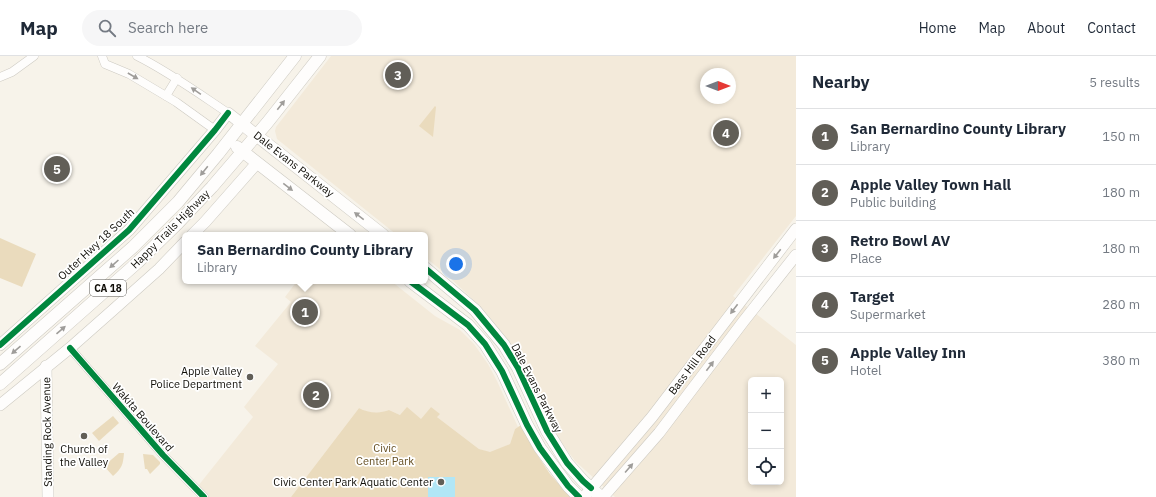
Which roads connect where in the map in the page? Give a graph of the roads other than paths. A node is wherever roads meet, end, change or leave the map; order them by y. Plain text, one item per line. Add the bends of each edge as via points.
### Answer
1 (34, 56) edge
2 (102, 56) edge
3 (137, 56) edge
4 (295, 56) edge
5 (320, 56) edge
6 (0, 77) edge
7 (177, 78) junction
8 (166, 96) junction
9 (228, 113) junction
10 (242, 124) junction
11 (215, 130) junction
12 (257, 135) junction
13 (228, 140) junction
14 (242, 152) junction
15 (257, 163) junction
16 (796, 229) edge
17 (195, 232) edge
18 (346, 232) edge
19 (379, 232) edge
20 (182, 245) edge
21 (796, 255) edge
22 (428, 271) edge
23 (414, 284) edge
24 (0, 345) edge
25 (70, 348) junction
26 (0, 364) edge
27 (46, 366) junction
28 (0, 384) edge
29 (0, 405) edge
30 (588, 493) edge
31 (48, 497) edge
32 (204, 497) edge
33 (579, 497) edge
34 (602, 497) edge

1 - 6 street via 12,72
2 -> 8 street via 105,64 130,74
3 - 7 street
4 - 10 main road, Happy Trails Highway / CA 18
12 -> 5 main road, Happy Trails Highway / CA 18
7 - 8 street
9 -> 7 street
8 - 11 street
9 - 10 street
9 - 11 street, Outer Hwy 18 South
10 - 12 main road, Dale Evans Parkway
10 - 13 main road, Happy Trails Highway / CA 18
11 - 13 street
11 - 24 street, Outer Hwy 18 South via 129,230
12 - 14 main road, Happy Trails Highway / CA 18
19 -> 12 main road, Dale Evans Parkway
13 - 14 main road, Dale Evans Parkway
13 -> 26 main road, Happy Trails Highway / CA 18 via 178,202 133,247
14 - 15 main road, Dale Evans Parkway
28 -> 14 main road, Happy Trails Highway / CA 18 via 138,262
15 - 17 street
15 -> 18 main road, Dale Evans Parkway
16 -> 30 street, Bass Hill Road via 652,417
20 - 25 street
34 -> 21 street, Bass Hill Road via 659,433
22 - 30 main road, Dale Evans Parkway via 475,310 504,345 518,368 546,431 567,463 583,481
23 - 33 main road via 468,325 484,344 502,371 540,448
25 - 27 street
25 - 32 street, Wakita Boulevard via 163,456
27 - 29 street
27 - 31 street, Standing Rock Avenue
30 - 34 main road, Dale Evans Parkway

